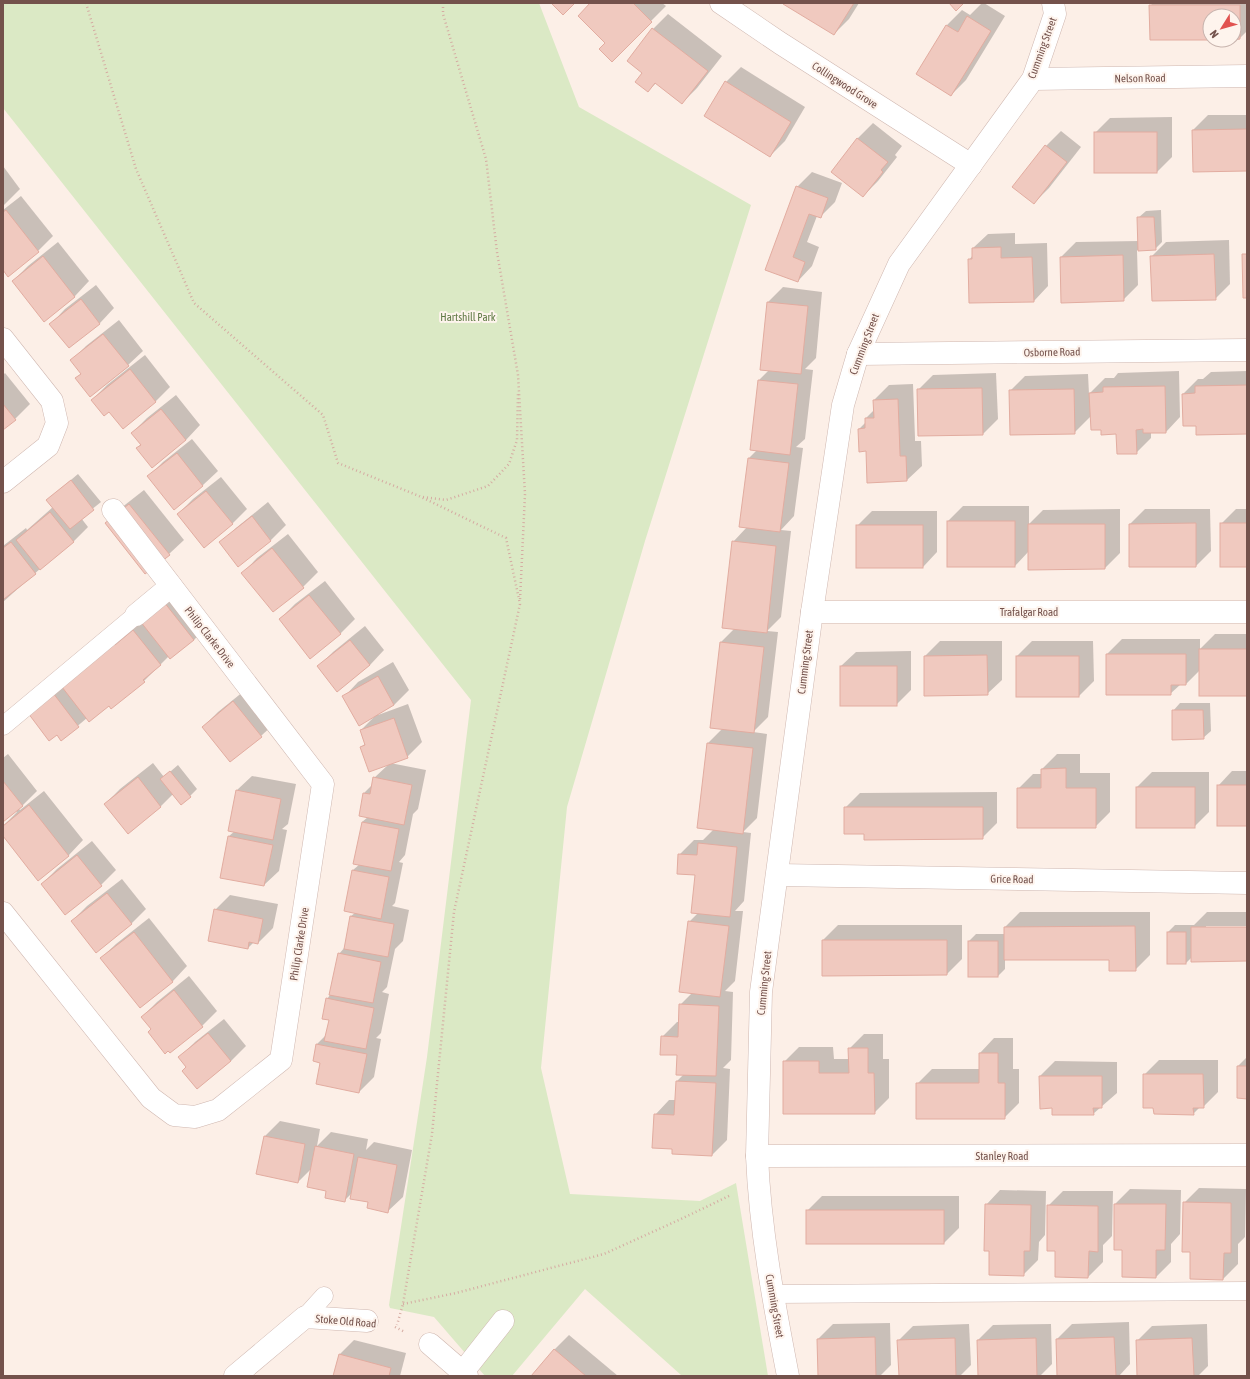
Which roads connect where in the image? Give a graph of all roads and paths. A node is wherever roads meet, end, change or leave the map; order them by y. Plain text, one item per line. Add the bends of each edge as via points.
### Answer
1 (86, 3) edge
2 (443, 3) edge
3 (721, 3) edge
4 (1053, 3) edge
5 (1247, 76) edge
6 (1033, 79) junction
7 (971, 165) junction
8 (3, 339) edge
9 (1247, 350) edge
10 (858, 354) junction
11 (518, 375) junction
12 (3, 482) edge
13 (420, 496) junction
14 (113, 510) dead end
15 (171, 586) junction
16 (520, 604) junction
17 (812, 612) junction
18 (1247, 612) edge
19 (136, 615) joint
20 (3, 726) edge
21 (778, 876) junction
22 (1247, 883) edge
23 (3, 914) edge
24 (1247, 1155) edge
25 (757, 1156) junction
26 (758, 1182) junction
27 (1247, 1291) edge
28 (772, 1294) junction
29 (324, 1296) dead end
30 (403, 1304) junction
31 (305, 1318) junction
32 (367, 1321) joint
33 (503, 1321) dead end
34 (396, 1328) junction
35 (430, 1344) joint
36 (465, 1374) edge
37 (235, 1376) edge
38 (788, 1376) edge

1 - 13 path via 136,169 194,302 323,415 338,463
2 - 11 path via 443,14 486,159 497,252
3 - 7 street, Collingwood Grove
4 - 6 street, Cumming Street via 1055,14
5 - 6 street, Nelson Road
6 - 7 street, Cumming Street
7 - 10 street, Cumming Street via 898,264
8 - 12 street via 52,401 57,423 48,446
9 - 10 street, Osborne Road
10 - 17 street, Cumming Street via 843,405
11 - 13 path via 517,440 509,464 488,486 446,500
11 - 16 path via 525,494
13 - 16 path via 506,538
14 - 15 street, Philip Clarke Drive
15 - 19 street
15 - 23 street, Philip Clarke Drive via 323,784 281,1060 218,1110 195,1117 174,1115 151,1098
16 - 30 path via 454,912 432,1134
17 - 18 street, Trafalgar Road
17 - 21 street, Cumming Street
19 - 20 lane
21 - 22 street, Grice Road
21 - 25 street, Cumming Street via 761,992
24 - 25 street, Stanley Road
25 - 26 street, Cumming Street
26 - 28 street, Cumming Street
26 - 30 path via 604,1254 456,1293
27 - 28 lane
28 - 38 street, Cumming Street
29 - 31 lane
30 - 34 path
31 - 32 street, Stoke Old Road
31 - 37 street, Stoke Old Road
32 - 34 path, Stoke Old Road
33 - 36 street
34 - 35 path, Stoke Old Road
35 - 36 street

